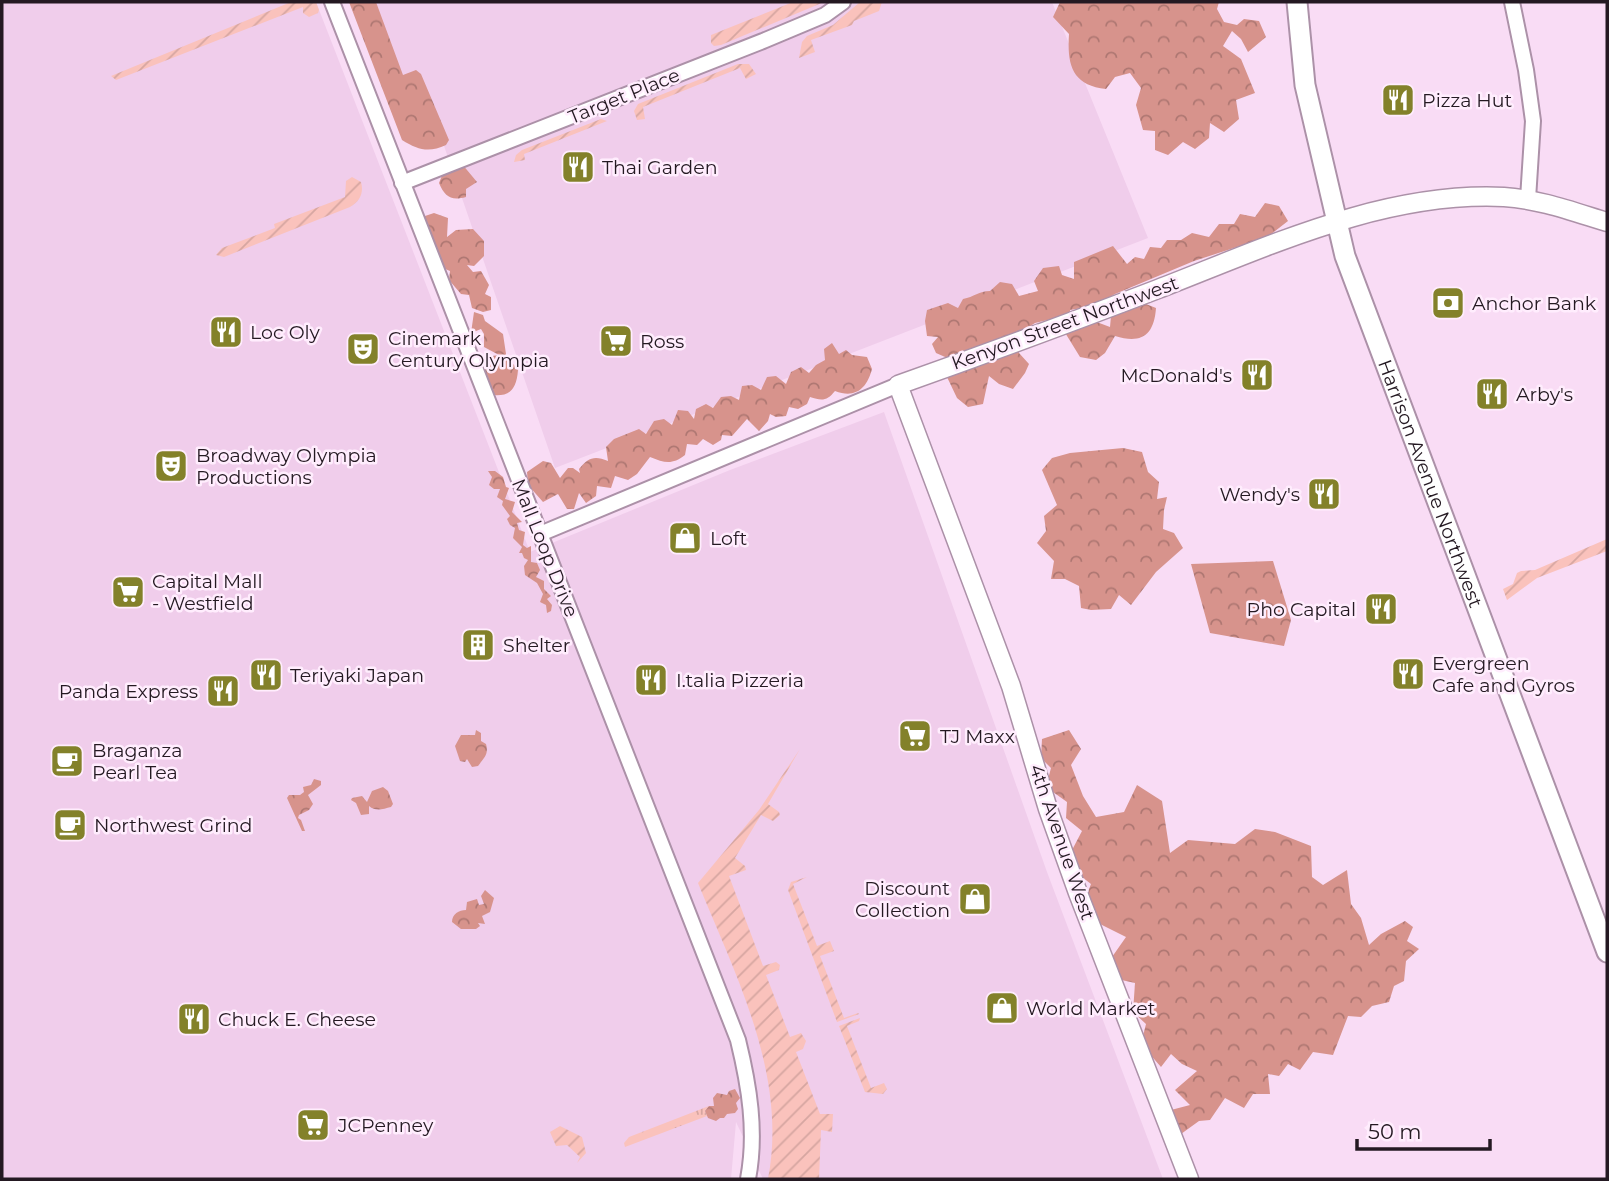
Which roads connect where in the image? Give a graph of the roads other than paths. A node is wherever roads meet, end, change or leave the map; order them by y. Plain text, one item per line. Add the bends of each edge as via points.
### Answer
1 (332, 2) edge
2 (843, 2) edge
3 (1297, 2) edge
4 (1512, 2) edge
5 (402, 183) junction
6 (1528, 199) junction
7 (1607, 222) edge
8 (1338, 223) junction
9 (898, 385) junction
10 (540, 534) junction
11 (1607, 953) edge
12 (748, 1179) edge
13 (1189, 1179) edge

1 - 5 street, Mall Loop Drive
2 - 5 street, Target Place via 825,15 763,41
3 - 8 main road, Harrison Avenue Northwest via 1305,85
4 - 6 street via 1534,121
5 - 10 street, Mall Loop Drive
6 - 7 street, Kenyon Street Northwest
6 - 8 street, Kenyon Street Northwest via 1429,201
8 - 9 street, Kenyon Street Northwest
8 - 11 main road, Harrison Avenue Northwest via 1350,267
9 - 10 street, Kenyon Street Northwest
9 - 13 street, 4th Avenue West via 1011,686 1078,893
10 - 12 street, Mall Loop Drive via 738,1040 752,1109

